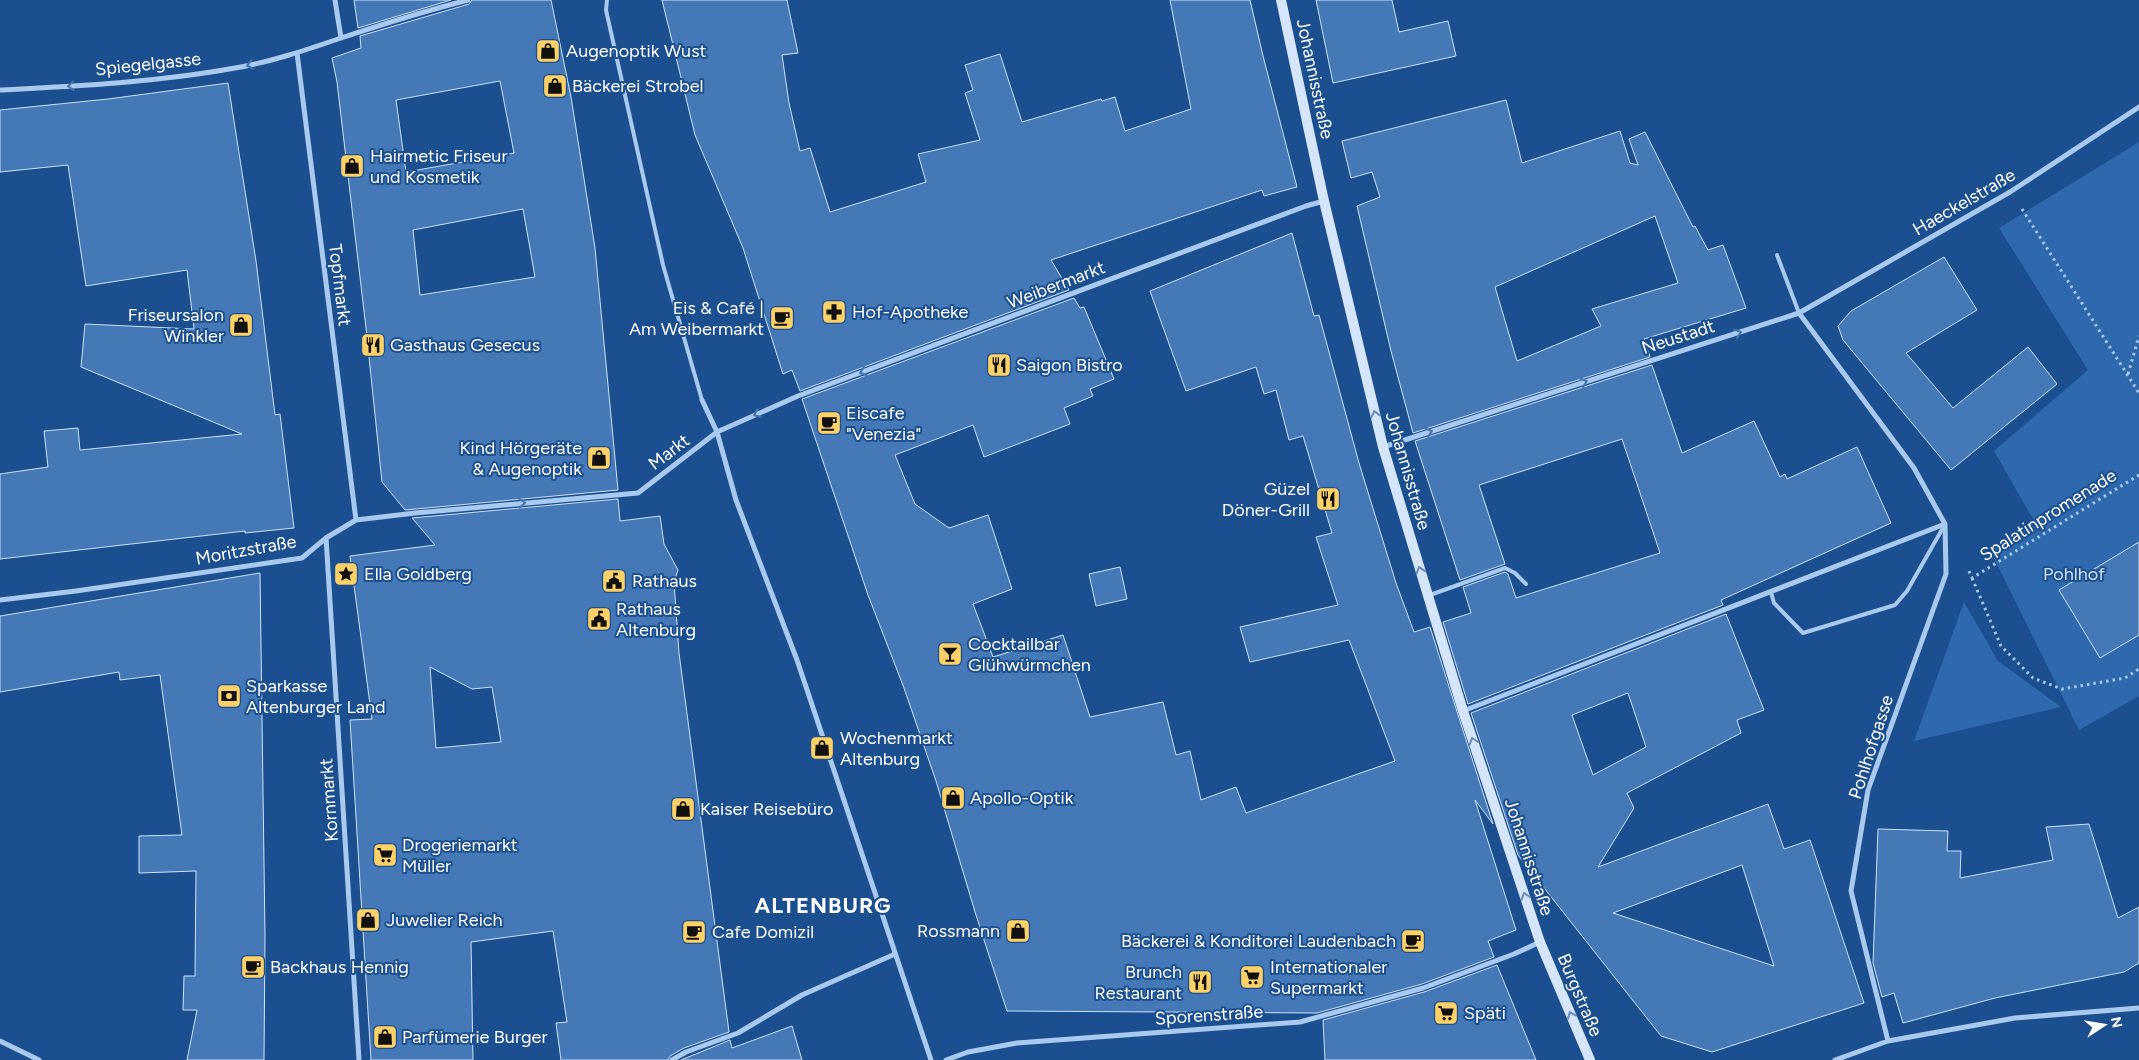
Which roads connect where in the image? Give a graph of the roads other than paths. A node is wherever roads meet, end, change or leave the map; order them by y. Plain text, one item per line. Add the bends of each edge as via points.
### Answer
1 (335, 0) edge
2 (468, 0) edge
3 (606, 0) edge
4 (1281, 0) edge
5 (341, 38) junction
6 (297, 53) junction
7 (0, 90) edge
8 (2139, 107) edge
9 (1324, 201) junction
10 (1777, 255) dead end
11 (1799, 313) junction
12 (798, 396) joint
13 (702, 400) joint
14 (717, 432) junction
15 (1383, 447) junction
16 (638, 493) joint
17 (356, 520) junction
18 (1945, 524) junction
19 (326, 538) junction
20 (1526, 584) dead end
21 (1771, 592) junction
22 (1428, 596) junction
23 (0, 600) edge
24 (1463, 711) junction
25 (1540, 942) junction
26 (895, 954) junction
27 (2139, 1008) edge
28 (0, 1041) edge
29 (1888, 1041) junction
30 (38, 1060) edge
31 (359, 1060) edge
32 (672, 1060) edge
33 (931, 1060) edge
34 (946, 1060) edge
35 (1590, 1060) edge
36 (1835, 1060) edge

1 - 5 street
2 - 5 street, Spiegelgasse
3 - 13 lane via 663,265
4 - 9 street, Johannisstraße
5 - 6 street, Spiegelgasse
6 -> 7 street, Spiegelgasse via 236,68 168,77
6 - 17 street, Topfmarkt
8 - 11 street, Haeckelstraße via 2010,192
9 -> 12 street, Weibermarkt
15 -> 9 street, Johannisstraße
10 - 11 lane
15 -> 11 street, Neustadt
11 - 18 street, Pohlhofgasse via 1914,468
12 -> 14 street, Markt
13 - 14 street
14 - 16 street, Markt
14 - 26 street via 736,500 797,660
22 -> 15 street, Johannisstraße
17 -> 16 street, Moritzstraße
17 - 19 street, Moritzstraße
18 - 21 street
18 - 21 lane via 1907,591 1895,605 1802,633 1774,603
18 - 29 street, Pohlhofgasse via 1946,574 1868,790 1851,891
19 - 23 street, Moritzstraße via 302,558 76,592
19 - 31 street, Kornmarkt
20 - 22 lane via 1505,568
21 - 24 street
22 - 24 street, Johannisstraße
25 -> 24 street, Johannisstraße
25 - 34 street, Sporenstraße via 1423,988 1300,1022 1017,1043 968,1052
35 -> 25 street, Burgstraße
26 - 32 street via 802,995 738,1033
26 - 33 street
27 - 29 street via 2015,1018
28 - 30 street
29 - 36 street

